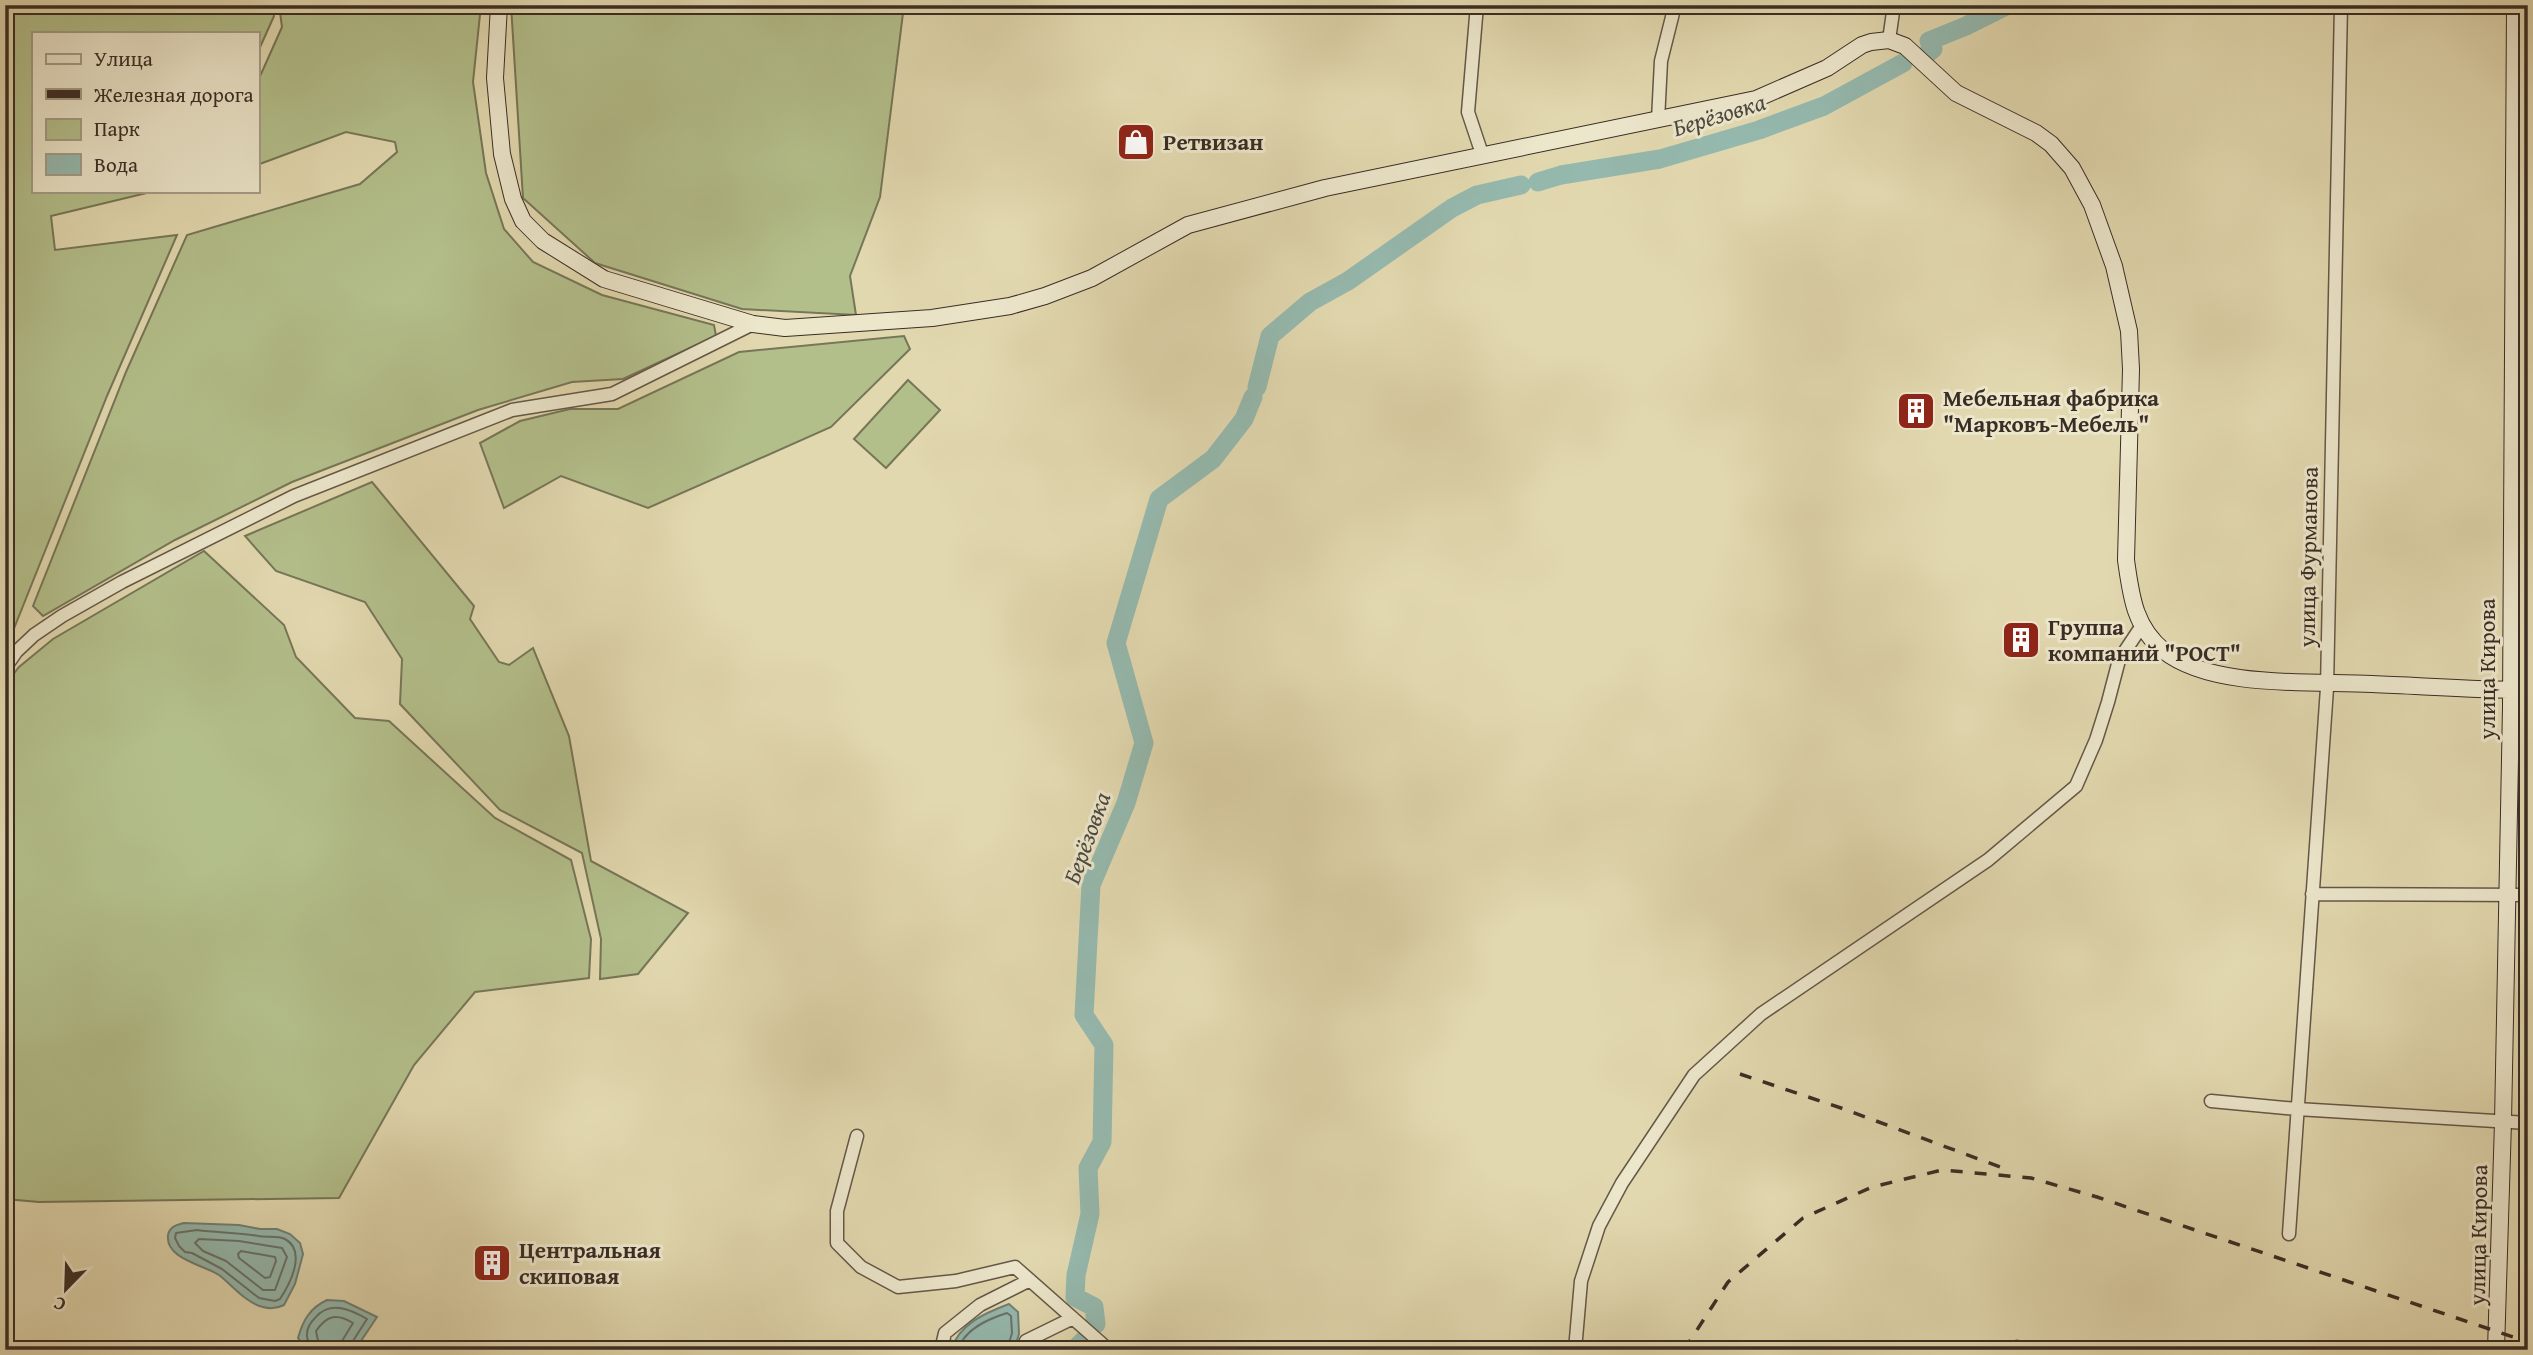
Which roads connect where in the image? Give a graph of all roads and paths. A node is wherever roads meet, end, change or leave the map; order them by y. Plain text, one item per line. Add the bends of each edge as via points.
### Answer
1 (499, 5) edge
2 (1477, 5) edge
3 (1675, 5) edge
4 (1894, 5) edge
5 (2342, 5) edge
6 (2515, 5) edge
7 (1889, 40) junction
8 (1658, 120) junction
9 (1482, 154) junction
10 (753, 324) junction
11 (2141, 627) junction
12 (5, 667) edge
13 (2326, 682) junction
14 (2510, 690) junction
15 (2528, 690) edge
16 (2312, 894) junction
17 (2507, 895) junction
18 (2528, 895) edge
19 (2211, 1101) dead end
20 (2297, 1110) junction
21 (2503, 1122) junction
22 (2528, 1123) edge
23 (857, 1136) dead end
24 (2289, 1234) dead end
25 (1030, 1280) junction
26 (1073, 1318) junction
27 (941, 1350) edge
28 (1022, 1350) edge
29 (1109, 1350) edge
30 (1574, 1350) edge
31 (2496, 1350) edge

1 - 10 street via 495,78 502,154 523,222 543,241 604,279
2 - 9 street via 1468,112
3 - 8 street via 1661,61
4 - 7 street
5 - 13 street, улица Фурманова
6 - 14 street, улица Кирова
7 - 8 street via 1871,42 1827,68 1756,99
7 - 11 street via 1905,46 1956,93 2051,144 2072,168 2092,205 2114,266 2129,331 2126,560
8 - 9 street
9 - 10 street via 1325,188 1188,225 1092,278 1010,306 932,318 785,328
10 - 12 street via 612,394 512,410 295,496 62,616 34,635
11 - 13 street via 2164,651 2200,670 2261,681
11 - 30 street via 2119,660 2104,715 2076,786 1988,860 1761,1014 1694,1075 1599,1226 1581,1281
13 - 14 street
13 - 16 street, улица Фурманова
14 - 15 street
14 - 17 street, улица Кирова
16 - 17 street
16 - 20 street, улица Фурманова
17 - 18 street
17 - 21 street, улица Кирова
19 - 20 street
20 - 21 street
20 - 24 street, улица Фурманова
21 - 22 street
21 - 31 street, улица Кирова
23 - 25 street via 837,1211 837,1243 861,1267 898,1287 1015,1267
25 - 26 street
25 - 27 street via 979,1305 945,1333
26 - 28 street via 1026,1341
26 - 29 street

